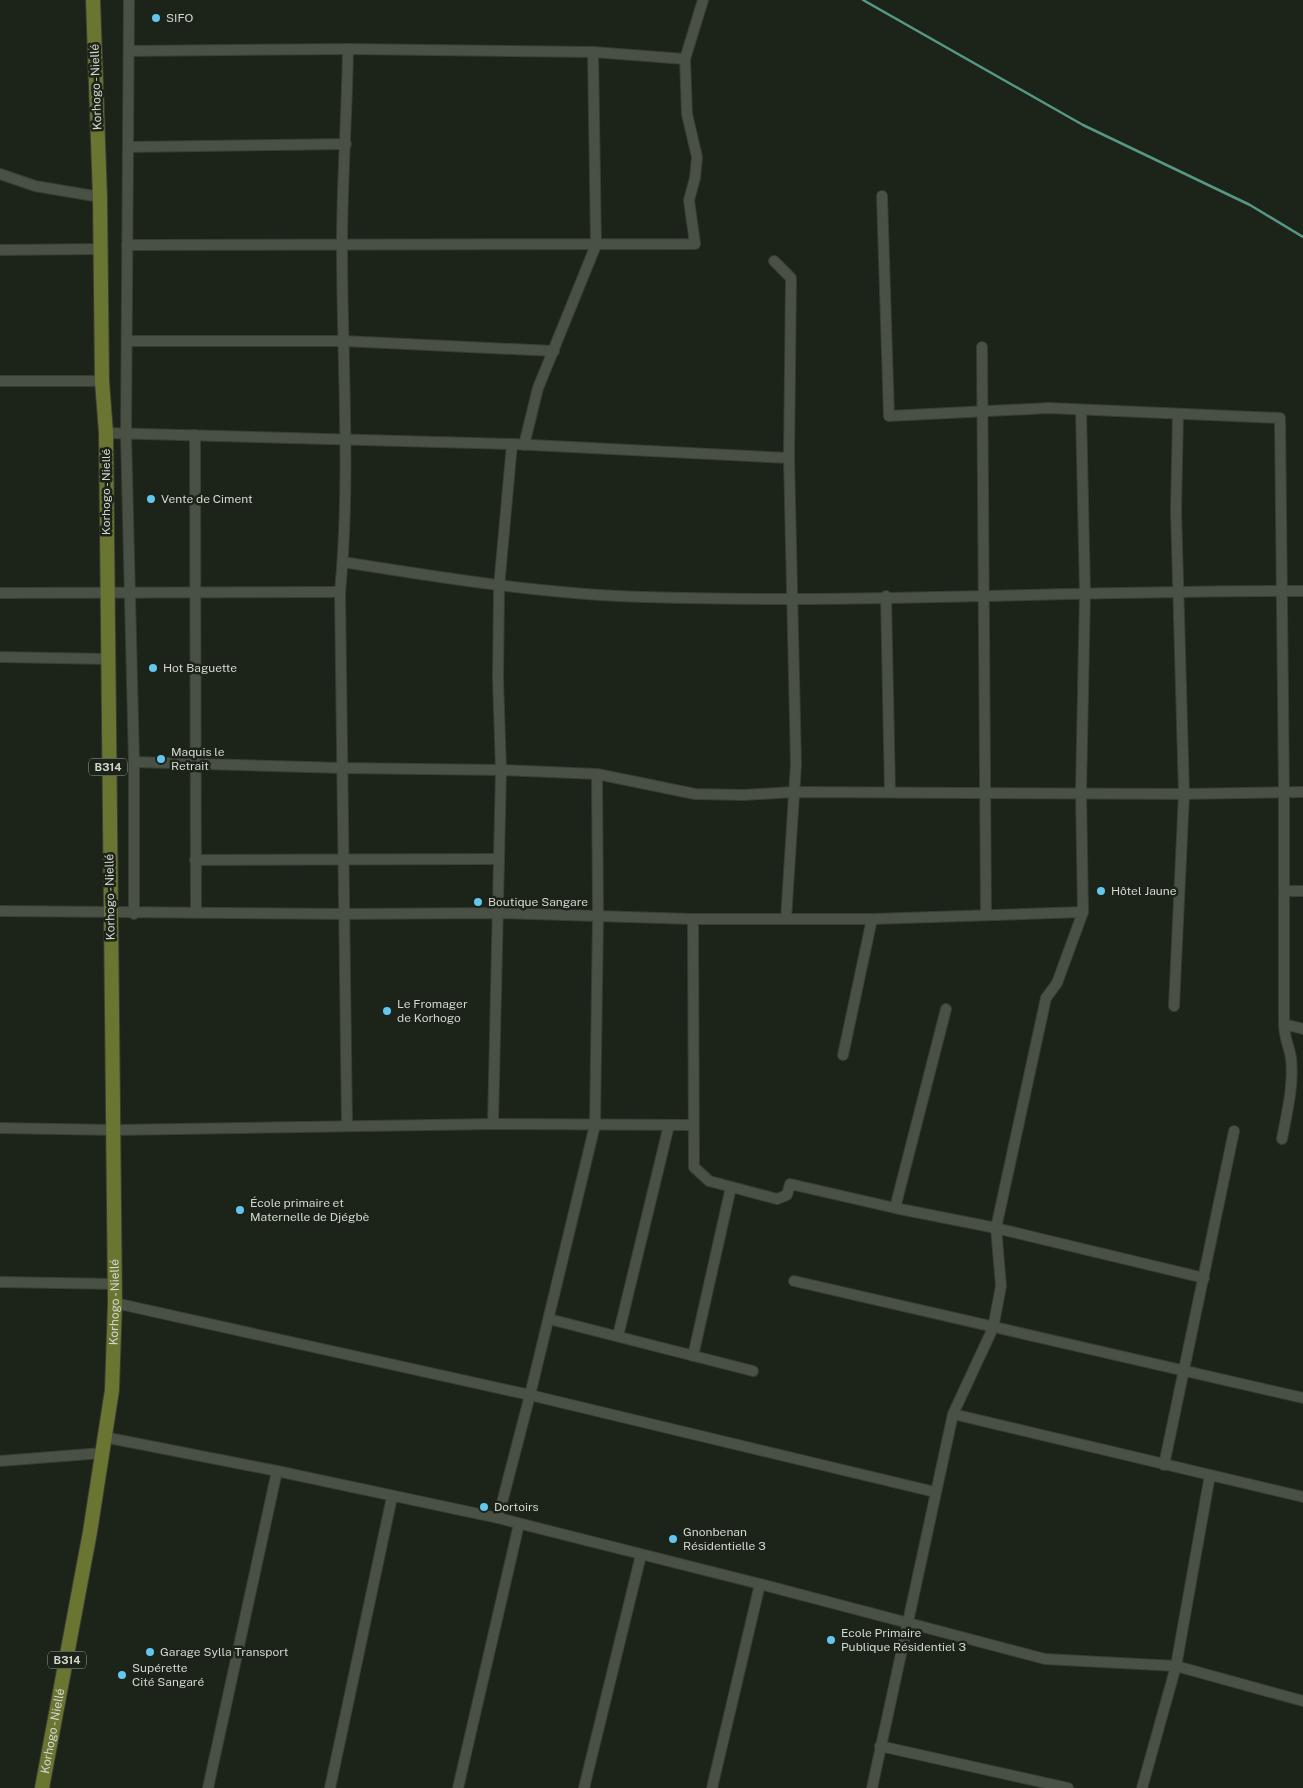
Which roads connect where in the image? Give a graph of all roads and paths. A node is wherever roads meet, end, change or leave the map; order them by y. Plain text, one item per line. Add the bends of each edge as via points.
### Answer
1 (93, 0) edge
2 (129, 0) edge
3 (703, 0) edge
4 (348, 49) junction
5 (129, 51) junction
6 (593, 52) junction
7 (685, 58) junction
8 (346, 144) junction
9 (128, 147) junction
10 (0, 174) edge
11 (882, 196) dead end
12 (100, 197) junction
13 (127, 245) junction
14 (342, 245) junction
15 (596, 245) junction
16 (101, 249) junction
17 (0, 250) edge
18 (774, 261) dead end
19 (127, 340) junction
20 (344, 341) junction
21 (982, 347) dead end
22 (554, 351) junction
23 (0, 381) edge
24 (102, 381) junction
25 (1081, 410) junction
26 (982, 411) junction
27 (1178, 414) junction
28 (106, 433) junction
29 (126, 434) junction
30 (195, 435) junction
31 (344, 438) junction
32 (512, 444) junction
33 (524, 446) junction
34 (789, 458) junction
35 (343, 562) junction
36 (499, 587) junction
37 (1178, 591) junction
38 (1281, 591) junction
39 (1303, 591) edge
40 (106, 592) junction
41 (130, 592) junction
42 (194, 592) junction
43 (340, 592) junction
44 (1085, 592) junction
45 (0, 593) edge
46 (985, 594) junction
47 (886, 596) junction
48 (791, 598) junction
49 (0, 658) edge
50 (107, 659) junction
51 (134, 762) junction
52 (194, 763) junction
53 (343, 768) junction
54 (501, 770) junction
55 (596, 774) junction
56 (793, 792) junction
57 (890, 792) junction
58 (986, 792) junction
59 (1081, 792) junction
60 (1284, 792) junction
61 (1303, 792) edge
62 (1184, 794) junction
63 (343, 859) junction
64 (498, 859) junction
65 (195, 860) junction
66 (1284, 891) junction
67 (1303, 891) edge
68 (0, 911) edge
69 (110, 912) junction
70 (196, 912) junction
71 (1083, 912) junction
72 (498, 913) junction
73 (134, 914) junction
74 (344, 914) junction
75 (986, 914) junction
76 (598, 916) junction
77 (693, 919) junction
78 (786, 919) junction
79 (872, 919) junction
80 (1174, 1006) dead end
81 (946, 1009) dead end
82 (1284, 1024) junction
83 (1303, 1029) edge
84 (843, 1055) dead end
85 (493, 1124) junction
86 (595, 1125) junction
87 (669, 1125) junction
88 (693, 1125) junction
89 (347, 1126) junction
90 (0, 1128) edge
91 (115, 1130) junction
92 (1234, 1131) dead end
93 (1282, 1139) dead end
94 (731, 1187) junction
95 (895, 1208) junction
96 (996, 1228) junction
97 (1204, 1278) junction
98 (794, 1281) dead end
99 (0, 1282) edge
100 (115, 1284) junction
101 (115, 1303) junction
102 (548, 1318) junction
103 (992, 1328) junction
104 (618, 1336) junction
105 (693, 1356) junction
106 (1183, 1370) junction
107 (753, 1371) dead end
108 (530, 1394) junction
109 (1303, 1398) edge
110 (953, 1414) junction
111 (104, 1437) junction
112 (102, 1453) junction
113 (0, 1460) edge
114 (1164, 1465) junction
115 (278, 1471) junction
116 (1210, 1475) junction
117 (935, 1492) junction
118 (1303, 1496) edge
119 (392, 1497) junction
120 (498, 1518) junction
121 (519, 1524) junction
122 (642, 1554) junction
123 (760, 1584) junction
124 (906, 1623) junction
125 (1176, 1666) junction
126 (1303, 1701) edge
127 (880, 1746) junction
128 (42, 1788) edge
129 (208, 1788) edge
130 (330, 1788) edge
131 (458, 1788) edge
132 (584, 1788) edge
133 (712, 1788) edge
134 (872, 1788) edge
135 (1068, 1788) edge
136 (1142, 1788) edge

1 - 12 main road, Korhogo - Niellé / B314
2 - 5 street
3 - 7 street
4 - 5 street
4 - 6 street
4 - 8 street
5 - 9 street
6 - 7 street
6 - 15 street
7 - 15 street via 687,114 697,157 690,200 695,244
8 - 9 street
8 - 14 street
9 - 13 street
10 - 12 street via 35,186
11 - 26 street via 889,416
12 - 16 main road, Korhogo - Niellé / B314
13 - 14 street
13 - 19 street
14 - 15 street
14 - 20 street
15 - 22 street
16 - 17 street
16 - 24 main road, Korhogo - Niellé / B314
18 - 34 street via 791,278
19 - 20 street
19 - 29 street
20 - 22 street
20 - 31 street
21 - 26 street
22 - 33 street via 538,388
23 - 24 street
24 - 28 main road, Korhogo - Niellé / B314
25 - 26 street
25 - 27 street
25 - 44 street
26 - 46 street
27 - 37 street
27 - 38 street via 1280,418
28 - 29 street
28 - 40 main road, Korhogo - Niellé / B314
29 - 30 street
29 - 41 street
30 - 31 street
30 - 42 street
31 - 32 street
31 - 35 street
32 - 33 street
32 - 36 street
33 - 34 street
34 - 48 street
35 - 36 street
35 - 43 street
36 - 48 street via 644,598
36 - 54 street
37 - 38 street
37 - 44 street
37 - 62 street
38 - 39 street
38 - 60 street
40 - 41 street
40 - 45 street
40 - 50 main road, Korhogo - Niellé / B314
41 - 42 street
41 - 51 street
42 - 43 street
42 - 52 street
43 - 53 street
44 - 46 street
44 - 59 street
46 - 47 street
46 - 58 street
47 - 48 street
47 - 57 street
48 - 56 street via 796,764
49 - 50 street
50 - 69 main road, Korhogo - Niellé / B314
51 - 52 street
51 - 73 street
52 - 53 street
52 - 65 street
53 - 54 street
53 - 63 street
54 - 55 street
54 - 64 street
55 - 56 street via 696,794
55 - 76 street
56 - 57 street
56 - 78 street
57 - 58 street
58 - 59 street
58 - 75 street
59 - 62 street
59 - 71 street
60 - 61 street
60 - 62 street
60 - 66 street
62 - 80 street
63 - 64 street
63 - 65 street
63 - 74 street
64 - 72 street
65 - 70 street
66 - 67 street
66 - 82 street
68 - 69 street
69 - 73 street
69 - 91 main road, Korhogo - Niellé / B314
70 - 73 street
70 - 74 street
71 - 75 street
71 - 96 street via 1057,983 1046,998
72 - 74 street
72 - 76 street
72 - 85 street
74 - 89 street
75 - 79 street
76 - 77 street
76 - 86 street
77 - 78 street
77 - 88 street
78 - 79 street
79 - 84 street
81 - 95 street
82 - 83 street
82 - 93 street via 1291,1087
85 - 86 street
85 - 89 street
86 - 87 street
86 - 102 street
87 - 88 street
87 - 104 street
88 - 94 street via 694,1167 709,1181
89 - 91 street
90 - 91 street
91 - 100 main road, Korhogo - Niellé / B314
92 - 97 street
94 - 95 street via 777,1199 786,1195 790,1184
94 - 105 street
95 - 96 street
96 - 97 street
96 - 103 street via 1001,1286
97 - 106 street
98 - 103 street
99 - 100 street
100 - 101 main road, Korhogo - Niellé / B314
101 - 108 street
101 - 111 main road, Korhogo - Niellé / B314 via 112,1390
102 - 104 street
102 - 108 street
103 - 106 street
103 - 110 street
104 - 105 street
105 - 107 street
106 - 109 street
106 - 114 street
108 - 117 street
108 - 120 street
110 - 114 street
110 - 117 street
111 - 112 main road, Korhogo - Niellé / B314
111 - 115 street
112 - 113 street
112 - 128 main road, Korhogo - Niellé / B314
114 - 116 street
115 - 119 street
115 - 129 street
116 - 118 street
116 - 125 street
117 - 124 street
119 - 120 street
119 - 130 street
120 - 121 street
121 - 122 street
121 - 131 street
122 - 123 street
122 - 132 street
123 - 124 street
123 - 133 street
124 - 125 street via 1045,1659
124 - 127 street
125 - 126 street
125 - 136 street
127 - 134 street
127 - 135 street

